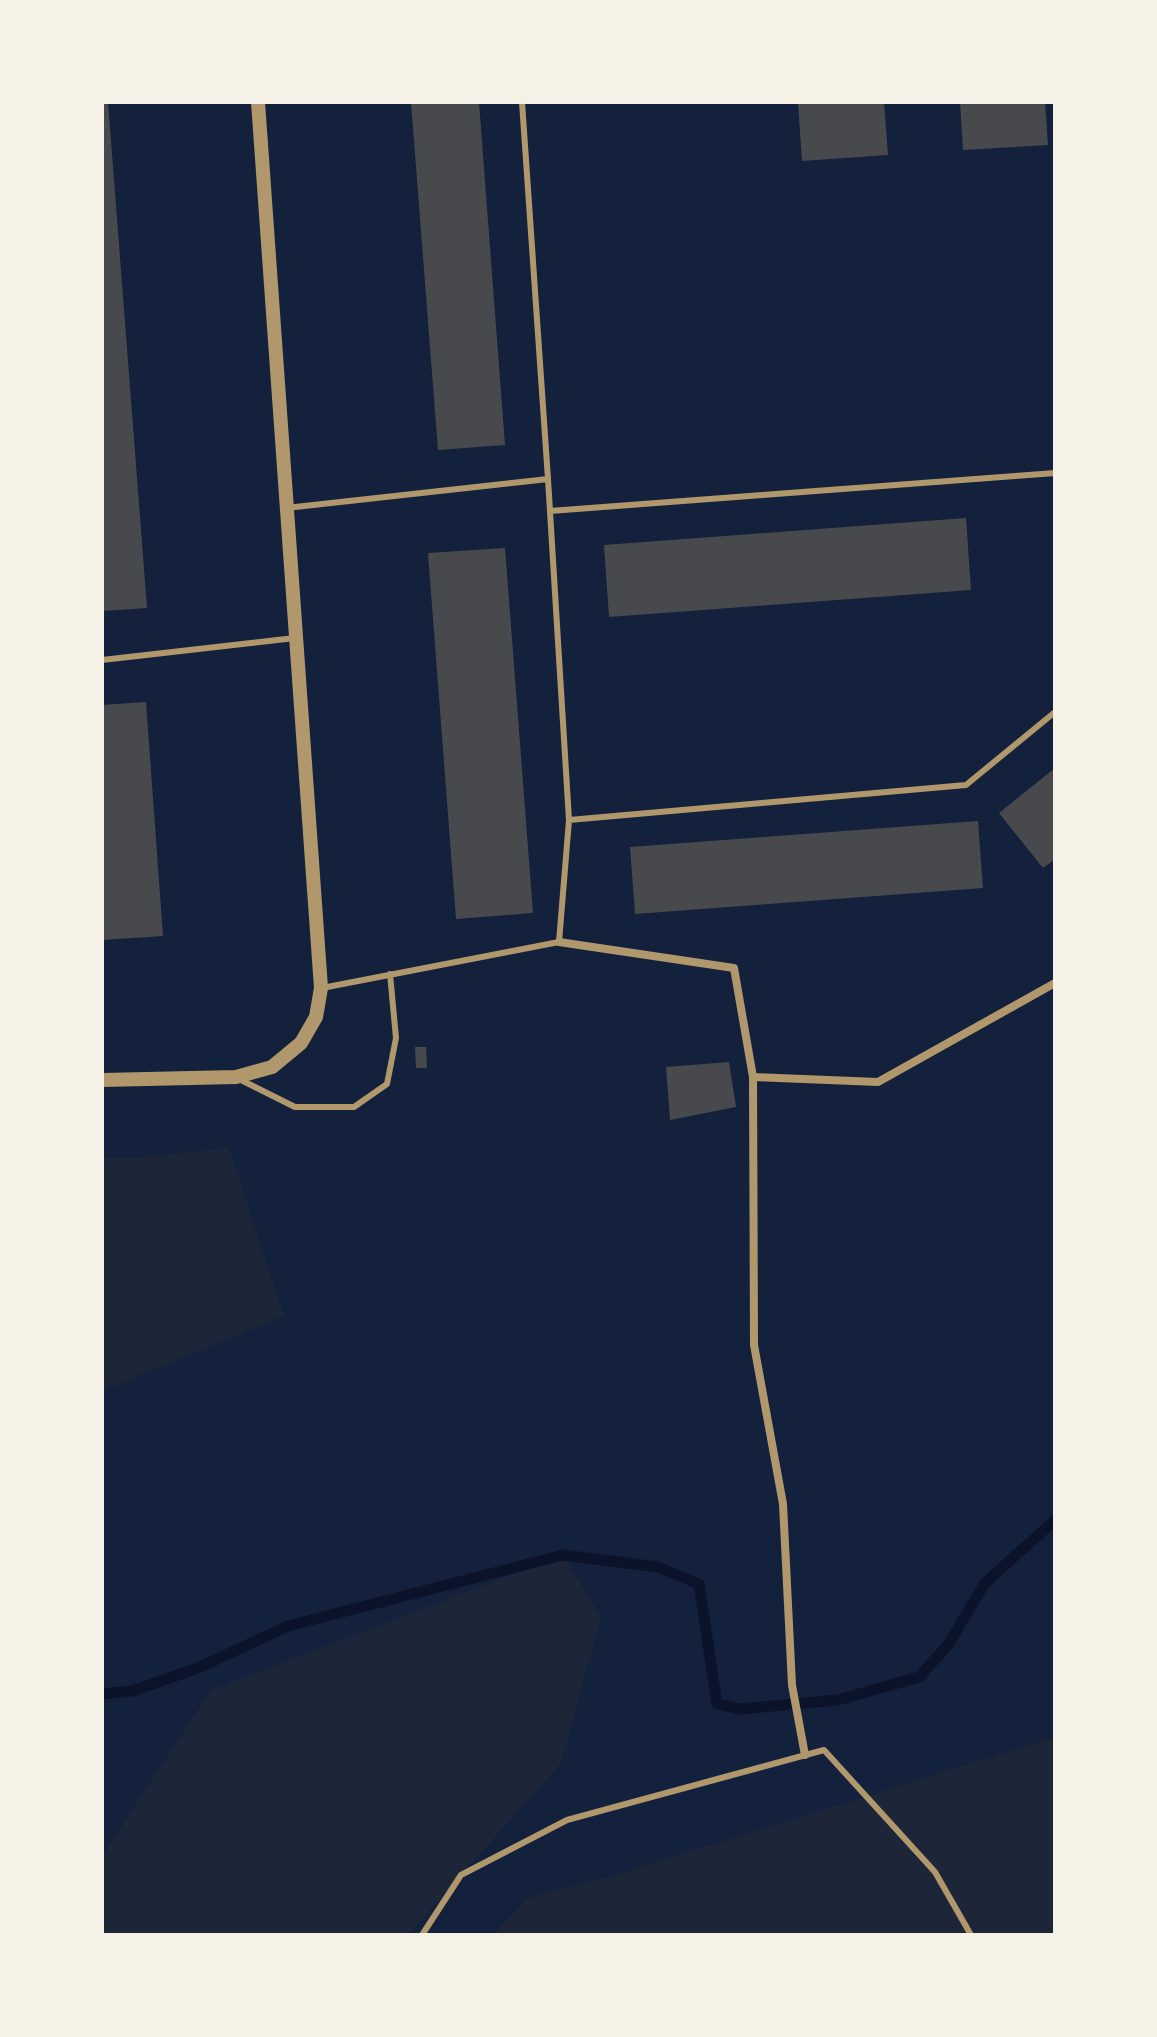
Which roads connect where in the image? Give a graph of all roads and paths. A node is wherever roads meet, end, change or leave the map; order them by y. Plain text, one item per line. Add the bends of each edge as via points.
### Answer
1 (258, 102) edge
2 (522, 102) edge
3 (1055, 473) edge
4 (548, 479) junction
5 (286, 508) junction
6 (550, 511) junction
7 (295, 638) junction
8 (102, 660) edge
9 (1055, 712) edge
10 (569, 820) junction
11 (559, 942) junction
12 (390, 974) junction
13 (1055, 983) edge
14 (321, 988) junction
15 (236, 1077) junction
16 (753, 1077) junction
17 (102, 1080) edge
18 (805, 1755) junction
19 (422, 1935) edge
20 (971, 1935) edge

1 - 5 street
2 - 4 lane
3 - 6 lane
4 - 5 lane
4 - 6 lane
5 - 7 street
6 - 10 lane
7 - 8 lane
7 - 14 street
9 - 10 lane via 966,785
10 - 11 lane
11 - 12 lane
11 - 16 street via 734,968
12 - 14 lane
12 - 15 lane via 396,1038 387,1084 354,1107 295,1107
13 - 16 street via 878,1082
14 - 15 street via 316,1017 301,1043 272,1067
15 - 17 street
16 - 18 street via 754,1345 783,1504 792,1685
18 - 19 lane via 567,1820 461,1875
18 - 20 lane via 824,1750 935,1872

